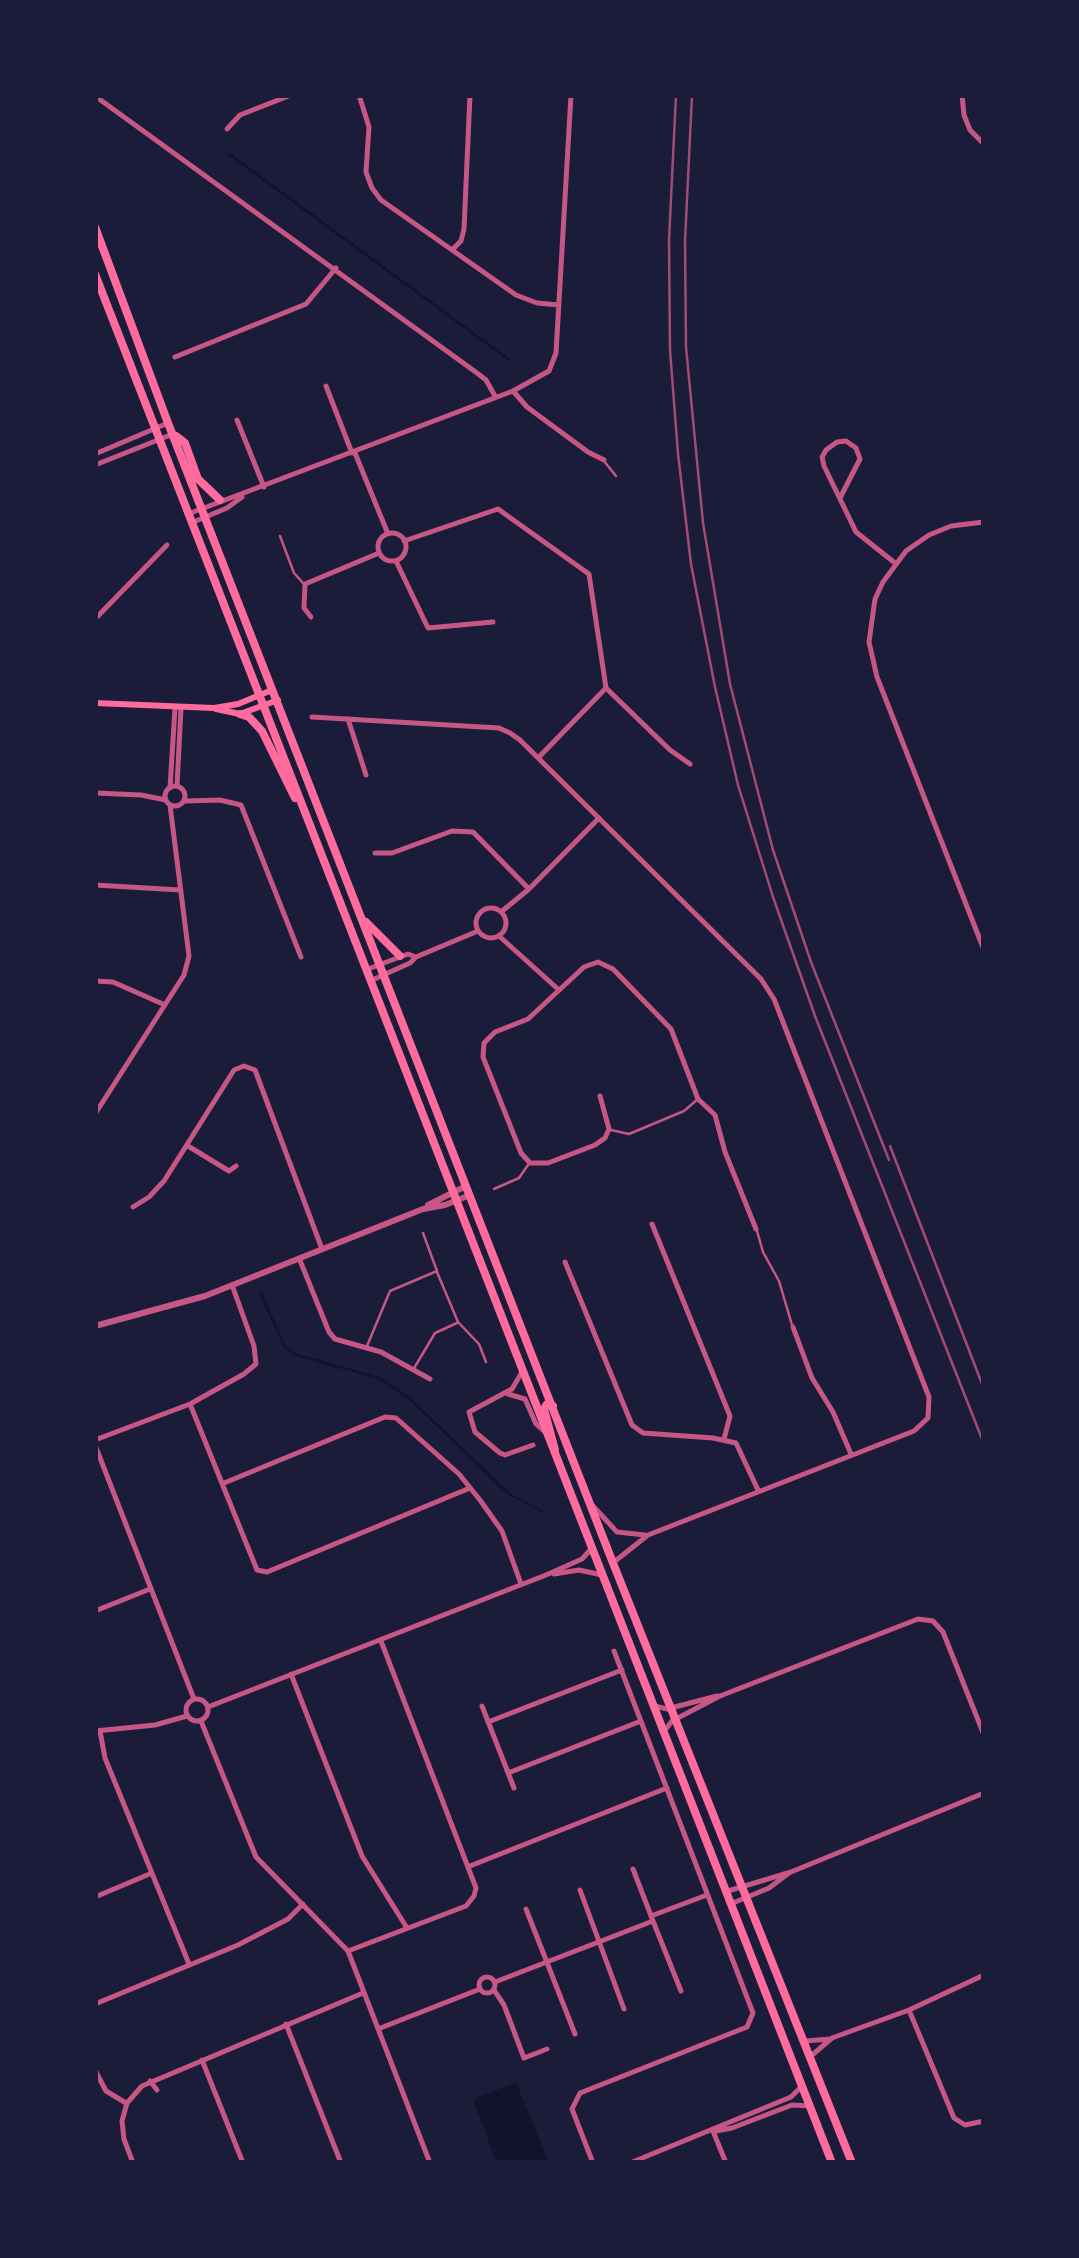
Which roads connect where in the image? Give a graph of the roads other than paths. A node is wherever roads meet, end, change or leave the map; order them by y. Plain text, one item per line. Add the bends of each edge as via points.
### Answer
1 (291, 95) edge
2 (360, 95) edge
3 (470, 95) edge
4 (571, 95) edge
5 (962, 95) edge
6 (95, 96) edge
7 (227, 129) dead end
8 (984, 144) edge
9 (95, 227) edge
10 (452, 250) junction
11 (336, 268) junction
12 (95, 274) edge
13 (95, 287) edge
14 (103, 296) junction
15 (559, 305) junction
16 (175, 357) dead end
17 (326, 386) dead end
18 (513, 391) junction
19 (495, 397) junction
20 (238, 420) dead end
21 (168, 423) junction
22 (154, 429) junction
23 (173, 434) junction
24 (158, 439) junction
25 (353, 452) junction
26 (95, 454) edge
27 (604, 460) joint
28 (95, 465) edge
29 (616, 476) dead end
30 (264, 487) junction
31 (244, 495) junction
32 (840, 498) junction
33 (220, 500) junction
34 (204, 513) junction
35 (189, 519) junction
36 (984, 522) edge
37 (388, 534) junction
38 (280, 536) dead end
39 (404, 541) junction
40 (168, 545) dead end
41 (379, 554) junction
42 (396, 561) junction
43 (895, 563) junction
44 (304, 584) junction
45 (311, 617) dead end
46 (95, 619) edge
47 (493, 622) dead end
48 (606, 688) junction
49 (273, 689) junction
50 (259, 695) junction
51 (278, 700) junction
52 (95, 703) edge
53 (264, 706) junction
54 (178, 708) junction
55 (214, 708) junction
56 (240, 714) junction
57 (312, 717) dead end
58 (348, 719) junction
59 (538, 758) junction
60 (690, 764) dead end
61 (366, 775) dead end
62 (171, 789) junction
63 (95, 793) edge
64 (140, 794) junction
65 (176, 801) junction
66 (301, 806) junction
67 (599, 818) junction
68 (374, 853) dead end
69 (95, 885) edge
70 (529, 889) junction
71 (180, 890) junction
72 (501, 912) junction
73 (362, 919) junction
74 (478, 931) junction
75 (499, 936) junction
76 (984, 950) edge
77 (400, 956) junction
78 (302, 957) dead end
79 (416, 957) junction
80 (380, 964) junction
81 (366, 970) junction
82 (384, 976) junction
83 (95, 981) edge
84 (370, 981) junction
85 (559, 990) junction
86 (165, 1005) junction
87 (600, 1096) dead end
88 (698, 1099) junction
89 (95, 1114) edge
90 (609, 1129) junction
91 (188, 1146) junction
92 (530, 1163) junction
93 (236, 1166) dead end
94 (468, 1190) junction
95 (494, 1190) dead end
96 (454, 1196) junction
97 (133, 1207) dead end
98 (652, 1224) dead end
99 (756, 1229) joint
100 (423, 1233) dead end
101 (322, 1249) junction
102 (299, 1258) junction
103 (565, 1262) dead end
104 (437, 1271) junction
105 (232, 1286) junction
106 (458, 1322) junction
107 (95, 1326) edge
108 (792, 1327) joint
109 (367, 1348) junction
110 (486, 1362) dead end
111 (412, 1371) junction
112 (522, 1372) junction
113 (430, 1379) dead end
114 (506, 1394) junction
115 (190, 1404) junction
116 (554, 1406) junction
117 (545, 1432) junction
118 (724, 1439) junction
119 (95, 1443) edge
120 (533, 1445) dead end
121 (850, 1454) junction
122 (556, 1459) junction
123 (224, 1483) junction
124 (470, 1488) junction
125 (758, 1490) junction
126 (593, 1505) junction
127 (648, 1534) junction
128 (592, 1548) junction
129 (614, 1563) junction
130 (546, 1575) junction
131 (602, 1575) junction
132 (521, 1584) junction
133 (150, 1590) junction
134 (95, 1611) edge
135 (381, 1640) junction
136 (614, 1651) dead end
137 (622, 1670) junction
138 (291, 1674) junction
139 (720, 1696) junction
140 (194, 1700) junction
141 (482, 1706) dead end
142 (655, 1706) junction
143 (208, 1707) junction
144 (672, 1708) junction
145 (187, 1716) junction
146 (676, 1719) junction
147 (202, 1721) junction
148 (641, 1721) junction
149 (488, 1722) junction
150 (665, 1730) junction
151 (98, 1731) edge
152 (984, 1735) edge
153 (508, 1773) junction
154 (514, 1788) dead end
155 (668, 1788) junction
156 (984, 1792) edge
157 (470, 1866) junction
158 (633, 1869) dead end
159 (791, 1872) junction
160 (152, 1874) junction
161 (743, 1885) junction
162 (580, 1890) dead end
163 (728, 1891) junction
164 (708, 1895) junction
165 (747, 1896) junction
166 (95, 1897) edge
167 (732, 1903) junction
168 (303, 1904) junction
169 (526, 1909) dead end
170 (652, 1919) junction
171 (407, 1928) junction
172 (600, 1942) junction
173 (348, 1951) junction
174 (547, 1962) junction
175 (189, 1964) junction
176 (984, 1975) edge
177 (495, 1986) junction
178 (480, 1988) junction
179 (681, 1991) dead end
180 (363, 1994) junction
181 (95, 2004) edge
182 (624, 2008) dead end
183 (909, 2010) junction
184 (286, 2024) junction
185 (378, 2030) junction
186 (575, 2034) dead end
187 (832, 2038) junction
188 (805, 2041) junction
189 (547, 2049) dead end
190 (811, 2056) junction
191 (202, 2060) junction
192 (95, 2070) edge
193 (150, 2081) junction
194 (802, 2086) junction
195 (157, 2090) dead end
196 (127, 2103) junction
197 (810, 2106) junction
198 (984, 2121) edge
199 (714, 2131) junction
200 (133, 2163) edge
201 (242, 2163) edge
202 (341, 2163) edge
203 (430, 2163) edge
204 (593, 2163) edge
205 (630, 2163) edge
206 (726, 2163) edge
207 (832, 2163) edge
208 (852, 2163) edge

1 - 7 street via 240,115
2 - 10 street via 372,188
3 - 10 street via 464,229
4 - 15 street
5 - 8 street via 970,130
6 - 11 street
9 - 21 main road
10 - 15 street via 516,295
11 - 16 street via 306,304
11 - 19 street via 486,380
12 - 14 main road
13 - 14 main road
14 - 22 main road
15 - 18 street via 550,371
17 - 25 street
18 - 19 street
18 - 27 street
19 - 25 street
20 - 30 street
21 - 22 street
21 - 23 main road
22 - 24 main road
22 - 26 street
23 - 24 street
23 - 33 main road via 186,444 198,478
23 - 34 main road
24 - 28 street
24 - 35 main road
25 - 30 street
25 - 37 street
27 - 29 lane
30 - 31 street
31 - 33 street
31 - 34 street
32 - 32 street via 822,458 832,444 846,442 860,459
32 - 43 street via 856,532
33 - 34 street
34 - 35 street
34 - 49 main road
35 - 50 main road
36 - 43 street via 929,535
37 - 39 street
37 - 41 street via 380,539
38 - 44 lane
39 - 42 street
39 - 48 street via 498,509 589,574
40 - 46 street
41 - 42 street
41 - 44 street
42 - 47 street via 428,628
43 - 76 street via 870,622 877,678
44 - 45 street
48 - 59 street
48 - 60 street
49 - 50 main road
49 - 51 main road
50 - 53 main road
50 - 55 main road
51 - 53 main road
51 - 73 main road
52 - 54 main road
53 - 56 main road
53 - 66 main road
54 - 55 main road
54 - 62 street
55 - 56 main road
56 - 66 main road via 262,731
57 - 58 street
58 - 59 street via 499,728
58 - 61 street
59 - 67 street
62 - 64 street
62 - 65 street
62 - 65 street
63 - 64 street
64 - 65 street
65 - 71 street
65 - 78 street via 233,801 246,812
66 - 81 main road
67 - 70 street
67 - 121 street via 768,989 929,1396 928,1418 914,1431
68 - 70 street via 452,831 473,832
69 - 71 street
70 - 72 street
71 - 86 street via 189,956
72 - 74 street via 483,910 476,917
72 - 75 street via 506,924
73 - 77 main road
73 - 80 main road
74 - 75 street
74 - 79 street
75 - 85 street
77 - 79 street
77 - 80 street
79 - 82 street
80 - 81 street
80 - 82 main road
81 - 84 main road
82 - 84 street
82 - 94 main road
83 - 86 street
84 - 96 main road
85 - 88 street via 598,962 613,969 671,1029
85 - 92 street via 540,1010 484,1043 483,1057
86 - 89 street
87 - 90 street
88 - 90 lane via 630,1134
88 - 99 street via 714,1115
90 - 92 street via 595,1145 548,1164
91 - 93 street via 229,1171
91 - 97 street via 164,1181
91 - 101 street via 234,1070 255,1070
92 - 95 lane via 519,1178
94 - 96 street
94 - 116 main road
96 - 101 street
96 - 112 main road
98 - 118 street via 730,1416
99 - 108 lane
100 - 104 lane
101 - 102 street
102 - 105 street
102 - 109 street via 329,1332
103 - 118 street via 632,1425 644,1433
104 - 106 lane
104 - 109 lane via 390,1291
105 - 107 street
105 - 115 street via 256,1364
106 - 110 lane
106 - 111 lane via 435,1333
108 - 121 street
109 - 111 street
111 - 113 street
112 - 114 street
112 - 117 main road
114 - 117 street via 525,1400
114 - 120 street via 469,1412 475,1432 505,1456
115 - 119 street
115 - 123 street
116 - 122 main road via 544,1409
116 - 126 main road
117 - 122 main road
118 - 125 street via 736,1443
119 - 133 street
121 - 125 street
122 - 128 main road
123 - 124 street via 385,1417 396,1418
123 - 124 street via 257,1570 268,1572
124 - 132 street via 502,1531
125 - 127 street
126 - 127 street via 622,1534
126 - 129 main road
127 - 129 street
128 - 130 street
128 - 131 main road
129 - 144 main road
130 - 131 street
130 - 132 street
131 - 142 main road
132 - 135 street
133 - 134 street
133 - 140 street
135 - 138 street
135 - 157 street
136 - 137 street
137 - 148 street
137 - 149 street
138 - 143 street
138 - 171 street via 362,1856
139 - 144 street
139 - 146 street
139 - 152 street via 918,1619 933,1621
140 - 143 street
140 - 145 street
141 - 149 street
142 - 144 street
142 - 150 main road
143 - 147 street
144 - 146 main road
145 - 147 street
145 - 151 street
146 - 150 street
146 - 161 main road
147 - 168 street via 256,1857
148 - 153 street
148 - 155 street
149 - 153 street
150 - 163 main road
151 - 160 street
153 - 154 street
155 - 157 street
155 - 164 street
156 - 159 street
157 - 171 street via 476,1888 470,1902
158 - 170 street
159 - 161 street
159 - 165 street
160 - 166 street
160 - 175 street
161 - 163 street
161 - 165 main road
162 - 172 street
163 - 167 main road
164 - 170 street
164 - 204 street via 753,2012 747,2027 580,2093 572,2108
165 - 167 street
165 - 188 main road
167 - 194 main road
168 - 173 street
168 - 175 street via 268,1930
169 - 174 street
170 - 172 street
170 - 179 street
171 - 173 street
172 - 174 street
172 - 182 street
173 - 180 street
174 - 177 street
174 - 186 street
175 - 181 street
176 - 183 street
177 - 178 street via 485,1993
177 - 178 street via 484,1977
177 - 189 street via 524,2058
178 - 185 street
180 - 184 street
180 - 185 street
183 - 187 street
183 - 198 street via 954,2118 965,2125
184 - 191 street
184 - 202 street
185 - 203 street
187 - 188 street
187 - 190 street
188 - 190 main road
190 - 208 main road
191 - 193 street
191 - 201 street
192 - 196 street via 106,2091
193 - 195 street
193 - 196 street
194 - 197 main road
194 - 199 street
196 - 200 street via 122,2130
197 - 199 street via 795,2104
197 - 207 main road
199 - 205 street
199 - 206 street

